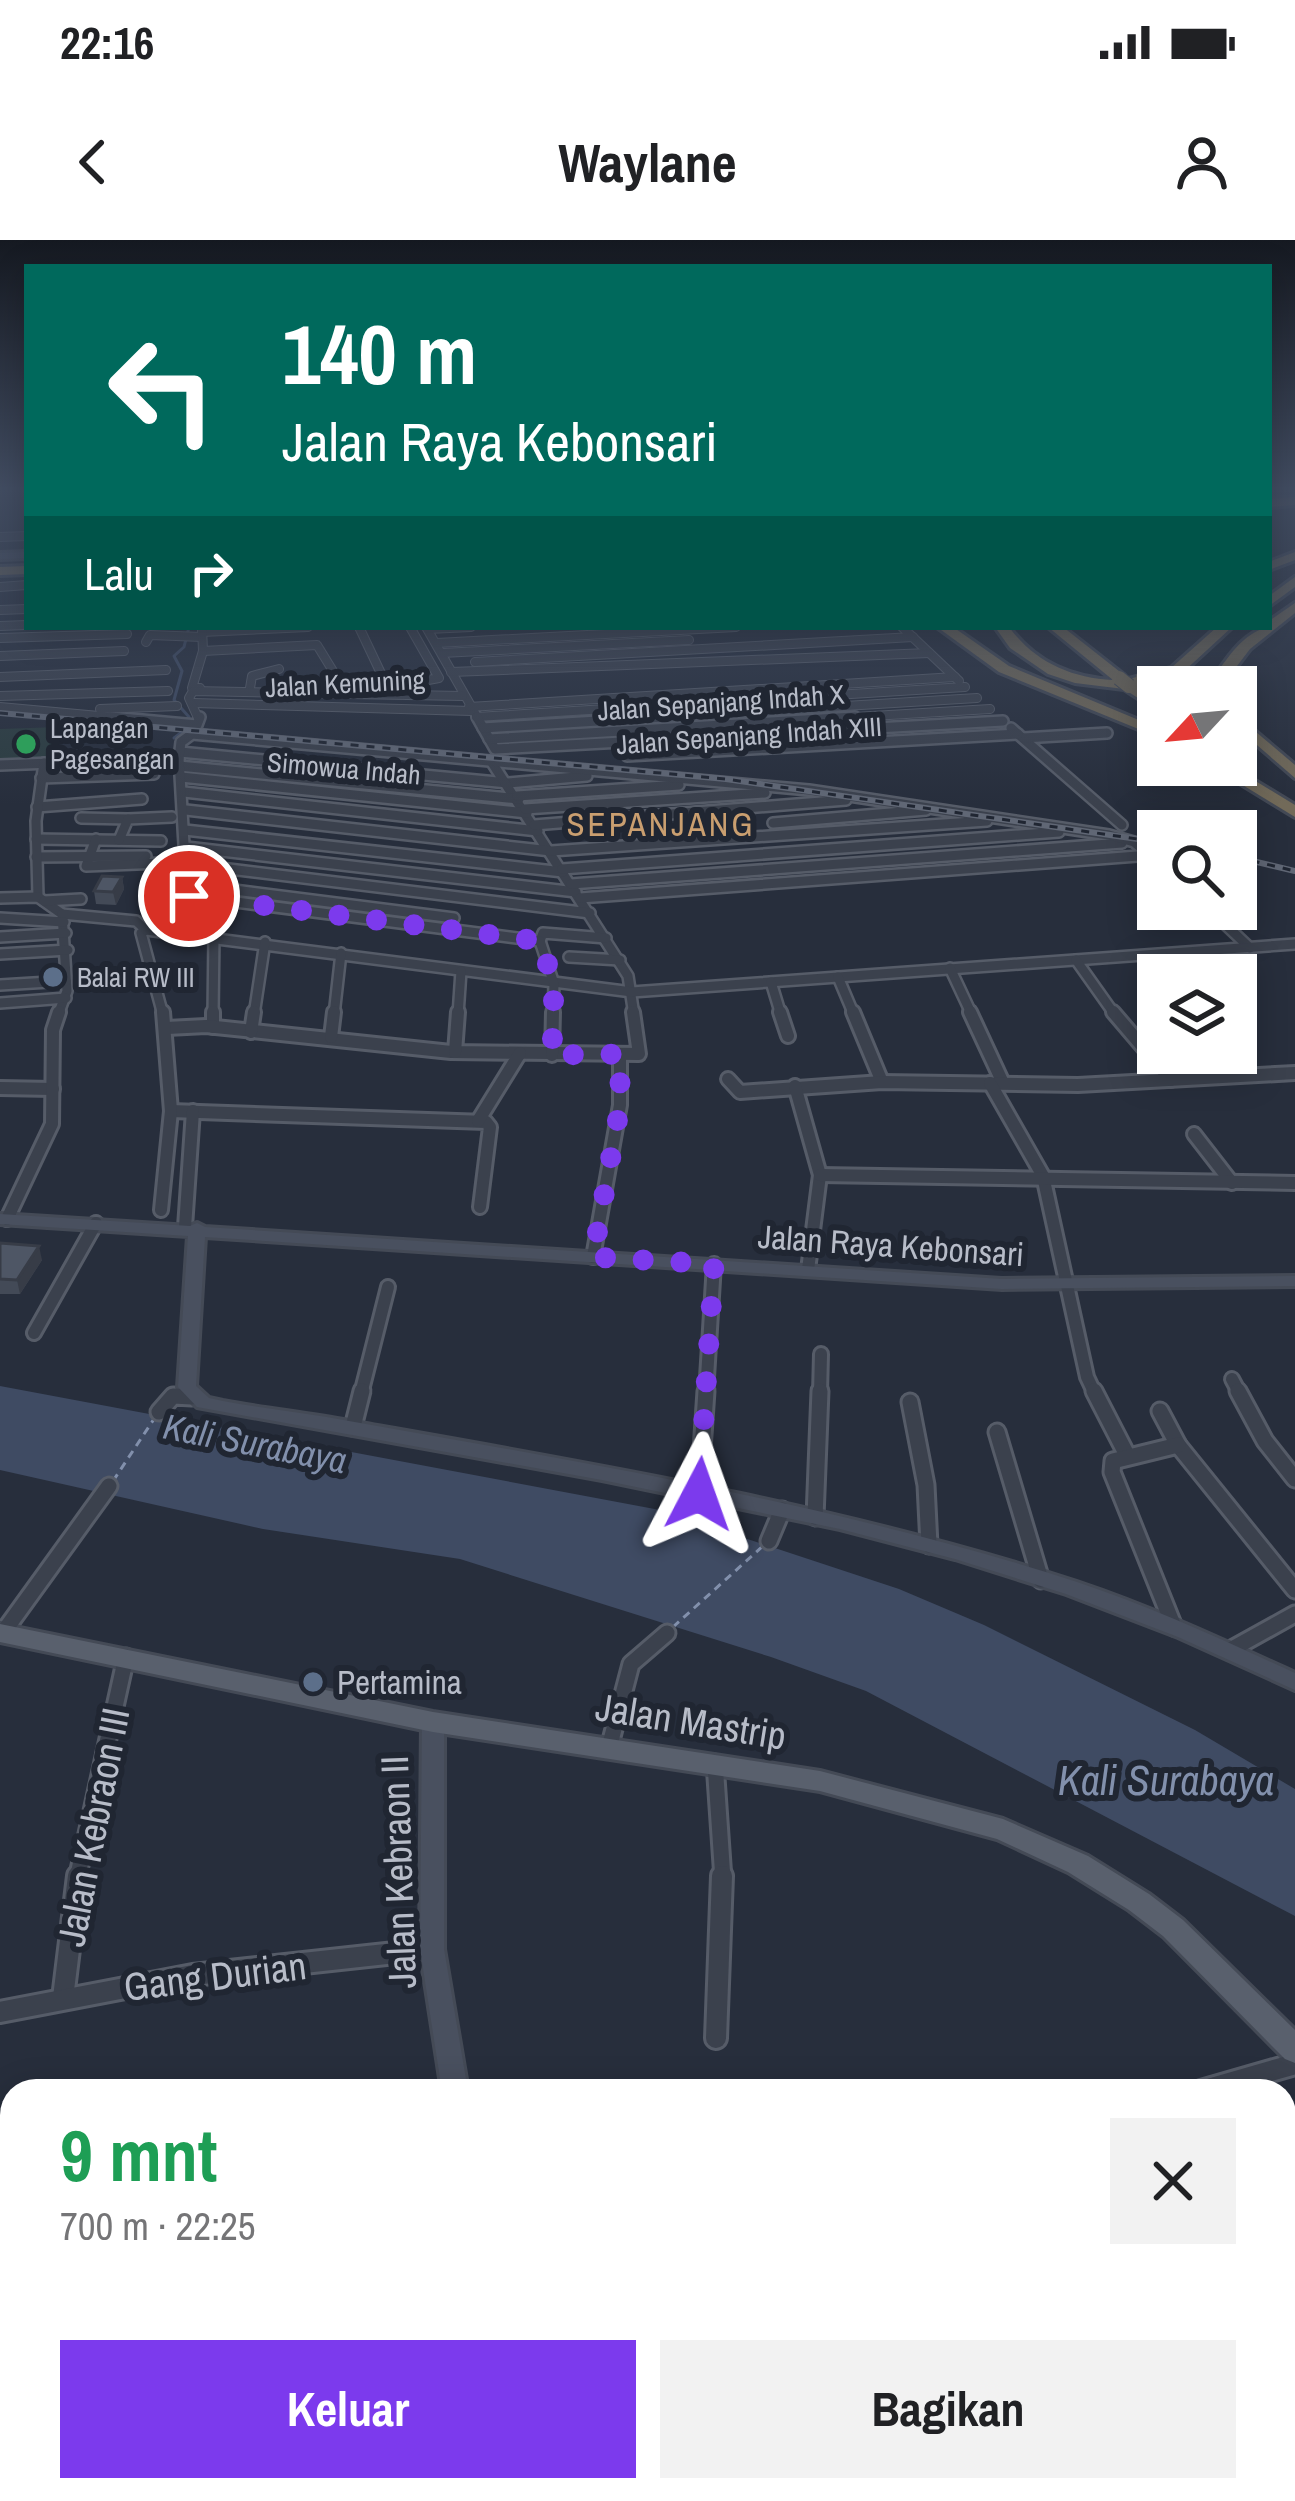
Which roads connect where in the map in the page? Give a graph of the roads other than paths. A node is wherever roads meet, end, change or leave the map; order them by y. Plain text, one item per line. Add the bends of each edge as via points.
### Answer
1 (260, 630) edge
2 (360, 630) edge
3 (412, 630) edge
4 (538, 630) edge
5 (645, 630) edge
6 (799, 630) edge
7 (905, 630) edge
8 (948, 630) edge
9 (960, 630) edge
10 (1004, 630) edge
11 (1060, 630) edge
12 (1081, 630) edge
13 (1222, 630) edge
14 (1242, 630) edge
15 (1266, 630) edge
16 (127, 634) dead end
17 (197, 634) edge
18 (433, 637) edge
19 (913, 637) junction
20 (0, 638) edge
21 (146, 642) dead end
22 (804, 643) junction
23 (124, 651) dead end
24 (203, 652) junction
25 (809, 653) junction
26 (928, 653) junction
27 (0, 656) edge
28 (985, 657) junction
29 (1219, 666) edge
30 (1231, 666) edge
31 (449, 668) junction
32 (278, 669) dead end
33 (166, 670) dead end
34 (0, 677) edge
35 (956, 677) junction
36 (1137, 680) edge
37 (1137, 681) edge
38 (387, 686) junction
39 (965, 687) junction
40 (250, 688) junction
41 (193, 689) junction
42 (344, 689) junction
43 (168, 691) dead end
44 (65, 695) junction
45 (463, 695) junction
46 (0, 696) edge
47 (977, 698) junction
48 (194, 703) junction
49 (176, 706) dead end
50 (0, 707) edge
51 (990, 709) junction
52 (58, 712) junction
53 (472, 712) junction
54 (1003, 721) junction
55 (1137, 725) edge
56 (483, 728) junction
57 (1107, 733) dead end
58 (1020, 736) junction
59 (1257, 743) edge
60 (492, 750) junction
61 (1257, 754) edge
62 (627, 756) dead end
63 (44, 763) junction
64 (180, 763) junction
65 (0, 765) edge
66 (625, 773) junction
67 (154, 774) dead end
68 (1257, 774) edge
69 (1295, 777) edge
70 (41, 778) junction
71 (722, 782) junction
72 (508, 783) junction
73 (1253, 786) edge
74 (809, 790) junction
75 (184, 792) junction
76 (877, 797) junction
77 (142, 799) dead end
78 (1295, 800) edge
79 (522, 804) junction
80 (37, 807) junction
81 (943, 807) junction
82 (186, 810) junction
83 (1295, 812) edge
84 (172, 817) dead end
85 (80, 818) dead end
86 (128, 819) junction
87 (1014, 819) junction
88 (773, 823) dead end
89 (1122, 824) dead end
90 (536, 828) junction
91 (185, 830) junction
92 (1082, 830) junction
93 (36, 839) junction
94 (96, 839) junction
95 (119, 840) junction
96 (161, 841) dead end
97 (1134, 842) junction
98 (1137, 844) edge
99 (186, 847) junction
100 (550, 851) junction
101 (89, 856) junction
102 (146, 856) dead end
103 (36, 857) junction
104 (1137, 859) edge
105 (184, 863) junction
106 (99, 867) junction
107 (562, 871) junction
108 (92, 879) dead end
109 (189, 890) junction
110 (575, 891) junction
111 (0, 898) edge
112 (40, 899) junction
113 (81, 899) dead end
114 (590, 913) junction
115 (0, 918) edge
116 (454, 918) dead end
117 (64, 921) junction
118 (144, 928) junction
119 (1231, 930) edge
120 (189, 932) junction
121 (214, 935) junction
122 (0, 937) edge
123 (606, 938) junction
124 (540, 941) junction
125 (265, 942) junction
126 (1294, 945) edge
127 (1250, 948) junction
128 (68, 950) junction
129 (340, 953) junction
130 (1162, 954) edge
131 (0, 955) edge
132 (1137, 956) edge
133 (569, 957) dead end
134 (620, 960) junction
135 (1076, 960) junction
136 (950, 968) junction
137 (461, 971) junction
138 (838, 977) junction
139 (66, 981) junction
140 (771, 982) junction
141 (554, 984) junction
142 (0, 985) edge
143 (632, 992) junction
144 (66, 998) junction
145 (0, 1004) edge
146 (167, 1028) junction
147 (213, 1028) junction
148 (251, 1032) junction
149 (788, 1036) dead end
150 (331, 1037) junction
151 (455, 1052) junction
152 (520, 1053) junction
153 (620, 1054) junction
154 (552, 1055) junction
155 (1295, 1073) edge
156 (1237, 1074) edge
157 (1257, 1074) edge
158 (728, 1079) dead end
159 (1171, 1080) junction
160 (882, 1082) junction
161 (996, 1083) junction
162 (795, 1086) junction
163 (0, 1088) edge
164 (52, 1089) junction
165 (171, 1111) junction
166 (193, 1111) junction
167 (478, 1121) junction
168 (1194, 1134) dead end
169 (820, 1175) junction
170 (1043, 1177) junction
171 (1232, 1183) junction
172 (1295, 1184) edge
173 (481, 1208) dead end
174 (161, 1210) dead end
175 (3, 1219) edge
176 (96, 1223) junction
177 (191, 1228) junction
178 (593, 1257) junction
179 (714, 1264) junction
180 (808, 1270) junction
181 (1295, 1281) edge
182 (1071, 1286) junction
183 (388, 1287) dead end
184 (34, 1333) dead end
185 (820, 1354) dead end
186 (1232, 1379) dead end
187 (192, 1397) junction
188 (910, 1402) dead end
189 (1160, 1411) dead end
190 (158, 1412) dead end
191 (353, 1427) junction
192 (997, 1432) dead end
193 (1178, 1445) junction
194 (1127, 1454) junction
195 (1295, 1479) edge
196 (109, 1486) dead end
197 (699, 1494) junction
198 (782, 1510) junction
199 (815, 1517) junction
200 (769, 1541) dead end
201 (929, 1545) junction
202 (1041, 1580) junction
203 (1295, 1590) edge
204 (1295, 1614) edge
205 (1174, 1627) junction
206 (667, 1633) dead end
207 (1, 1634) edge
208 (1232, 1649) junction
209 (126, 1657) junction
210 (1295, 1682) edge
211 (433, 1722) junction
212 (609, 1748) junction
213 (715, 1763) junction
214 (432, 1949) junction
215 (63, 1998) junction
216 (0, 2012) edge
217 (716, 2038) dead end
218 (1295, 2050) edge
219 (1295, 2064) edge
220 (452, 2079) edge
221 (1243, 2079) edge

1 - 17 street
2 - 38 street
3 - 38 street, Jalan Kemuning via 439,678
4 - 18 street
5 - 18 street
6 - 18 street
7 - 19 street
8 - 28 highway
9 - 28 highway
10 - 13 highway via 1028,661 1112,683 1169,675
11 - 37 highway
12 - 36 highway
14 - 29 highway
15 - 30 highway
16 - 20 street
17 - 21 street via 150,635
17 - 24 street
18 - 31 street
19 - 22 street
19 - 26 street
22 - 25 street
22 - 31 street
23 - 27 street
24 - 41 street
24 - 42 street via 317,645
25 - 26 street
25 - 31 street
26 - 35 street
28 - 55 highway
31 - 45 street
32 - 40 street via 252,676
33 - 34 street
35 - 39 street
35 - 53 street
38 - 42 street, Jalan Kemuning
39 - 47 street
39 - 53 street, Jalan Sepanjang Indah X
40 - 41 street, Jalan Kemuning
40 - 42 street, Jalan Kemuning
41 - 45 street
41 - 48 street
43 - 44 street
44 - 46 street
44 - 52 street
45 - 53 street
47 - 51 street
47 - 56 street
48 - 52 street via 201,721 187,724
48 - 53 street
49 - 52 street
50 - 52 street
51 - 54 street
51 - 60 street
53 - 56 street
54 - 58 street
54 - 60 street, Jalan Sepanjang Indah XIII
56 - 60 street
57 - 58 street
58 - 62 street
58 - 89 street
59 - 69 highway
60 - 64 street via 192,734 181,742
60 - 66 street
60 - 72 street
61 - 69 highway
63 - 64 street
63 - 65 street
63 - 70 street
64 - 72 street, Simowua Indah
64 - 75 street
64 - 79 street
66 - 71 street
66 - 72 street, Simowua Indah
67 - 70 street
68 - 78 highway
70 - 80 street
71 - 74 street
71 - 79 street
72 - 79 street
73 - 83 highway
74 - 76 street
74 - 79 street
75 - 82 street
75 - 90 street
76 - 81 street
76 - 90 street
77 - 80 street
79 - 90 street
80 - 93 street
81 - 87 street
81 - 88 street
82 - 91 street
82 - 100 street
84 - 86 street
85 - 86 street
86 - 95 street
87 - 92 street
87 - 100 street
90 - 100 street
91 - 99 street
91 - 107 street
92 - 97 street
92 - 107 street
93 - 94 street
93 - 103 street
94 - 95 street
94 - 101 street
95 - 96 street
97 - 98 street
97 - 110 street
99 - 105 street
99 - 110 street
100 - 107 street
101 - 102 street
101 - 103 street
101 - 106 street via 85,865
103 - 112 street
104 - 110 street
105 - 106 street
105 - 109 street
105 - 114 street
106 - 108 street
107 - 110 street
109 - 116 street
109 - 120 street
109 - 124 street
110 - 114 street
111 - 112 street
112 - 113 street
112 - 117 street
114 - 123 street
115 - 117 street
117 - 118 street
117 - 122 street
117 - 128 street
118 - 120 street
118 - 146 street
119 - 127 street
120 - 121 street
121 - 125 street
121 - 147 street
123 - 124 street via 543,933
123 - 134 street
124 - 141 street
125 - 129 street
125 - 148 street
126 - 127 street
127 - 130 street
128 - 131 street
128 - 139 street
129 - 137 street
129 - 150 street
132 - 135 street
133 - 134 street
134 - 143 street
135 - 136 street
135 - 159 street
136 - 138 street
136 - 161 street
137 - 141 street
137 - 151 street
138 - 140 street
138 - 160 street
139 - 142 street
139 - 144 street
140 - 143 street
140 - 149 street
141 - 143 street
141 - 154 street
143 - 153 street via 639,1054
144 - 145 street
144 - 164 street via 53,1030
146 - 147 street
146 - 165 street
147 - 148 street
148 - 150 street
150 - 151 street
151 - 152 street
152 - 154 street
152 - 167 street
153 - 154 street
153 - 178 street via 620,1106
155 - 157 street
156 - 159 street
158 - 162 street via 738,1092
159 - 161 street
160 - 161 street
160 - 162 street
161 - 170 street
162 - 169 street
163 - 164 street
164 - 175 street via 52,1124
165 - 166 street
165 - 174 street
166 - 167 street
166 - 177 street
167 - 173 street via 490,1126
168 - 171 street
169 - 170 street
169 - 180 street
170 - 171 street
170 - 182 street
171 - 172 street
175 - 176 street, Jalan Raya Kebonsari
176 - 177 street, Jalan Raya Kebonsari
176 - 184 street
177 - 178 street, Jalan Raya Kebonsari
177 - 187 street
178 - 179 street, Jalan Raya Kebonsari
179 - 180 street, Jalan Raya Kebonsari
179 - 197 street
180 - 182 street, Jalan Raya Kebonsari
181 - 182 street, Jalan Raya Kebonsari
182 - 194 street via 1087,1377
183 - 191 street
185 - 199 street
186 - 195 street
187 - 190 street via 168,1399
187 - 191 street
188 - 201 street
189 - 193 street
191 - 197 street
192 - 202 street
193 - 194 street
193 - 203 street
194 - 205 street via 1113,1461 1116,1486
196 - 207 street
197 - 198 street
198 - 199 street
198 - 200 street
199 - 201 street
201 - 202 street
202 - 205 street
204 - 208 street
205 - 208 street
206 - 212 street via 631,1664
207 - 209 main road, Jalan Mastrip
208 - 210 street
209 - 211 main road, Jalan Mastrip
209 - 215 street, Jalan Kebraon III via 80,1857
211 - 212 main road, Jalan Mastrip
211 - 214 street, Jalan Kebraon II
212 - 213 main road, Jalan Mastrip
213 - 217 street via 724,1899
213 - 218 main road, Jalan Mastrip via 938,1809 1040,1844 1174,1928
214 - 215 street, Gang Durian
214 - 220 street, Jalan Kebraon II
215 - 216 street, Gang Durian
219 - 221 street

